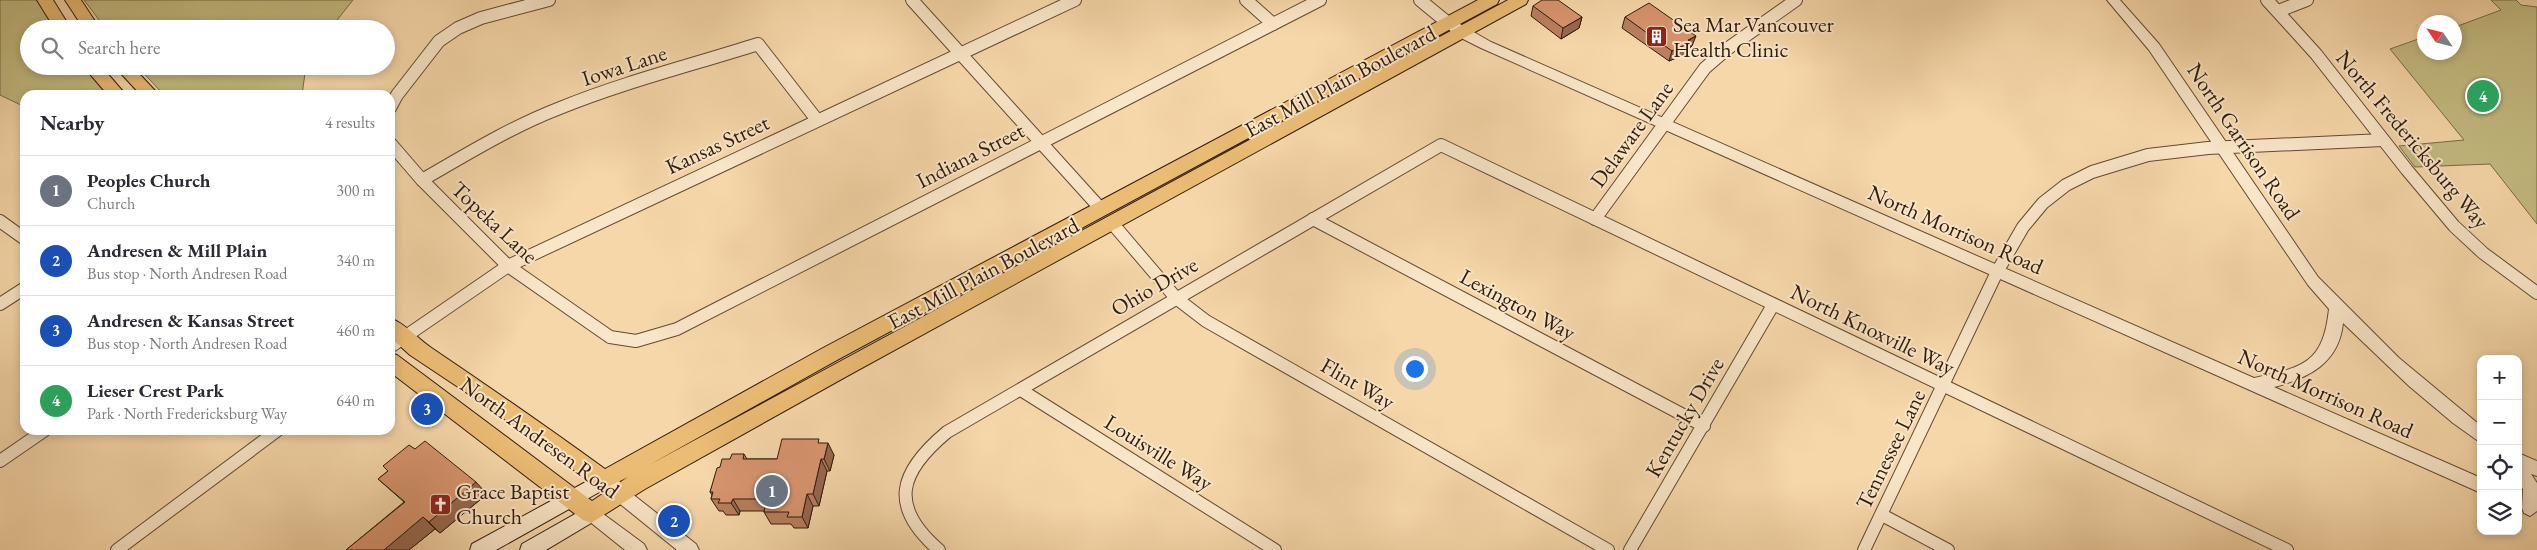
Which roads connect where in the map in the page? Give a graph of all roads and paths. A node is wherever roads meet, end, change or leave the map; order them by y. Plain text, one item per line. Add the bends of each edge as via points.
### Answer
1 (46, 0) edge
2 (73, 0) edge
3 (550, 0) edge
4 (912, 0) edge
5 (1075, 0) edge
6 (1246, 0) edge
7 (1320, 0) edge
8 (1420, 0) edge
9 (1491, 0) edge
10 (1520, 0) edge
11 (1796, 0) edge
12 (2113, 0) edge
13 (2267, 0) edge
14 (2307, 0) edge
15 (2278, 11) junction
16 (58, 20) edge
17 (86, 20) edge
18 (1273, 24) junction
19 (1454, 28) junction
20 (960, 54) junction
21 (99, 75) edge
22 (131, 75) edge
23 (113, 90) edge
24 (146, 90) edge
25 (395, 99) edge
26 (817, 120) junction
27 (1663, 124) junction
28 (2383, 140) junction
29 (1039, 142) junction
30 (1441, 145) joint
31 (2222, 147) junction
32 (395, 149) edge
33 (422, 180) junction
34 (1106, 216) junction
35 (1313, 219) junction
36 (1595, 220) junction
37 (0, 221) edge
38 (20, 235) edge
39 (508, 266) junction
40 (1997, 272) junction
41 (20, 291) edge
42 (2537, 293) edge
43 (1176, 298) junction
44 (0, 304) edge
45 (1773, 305) junction
46 (2337, 308) junction
47 (395, 336) edge
48 (395, 338) edge
49 (636, 340) joint
50 (395, 365) edge
51 (2252, 384) junction
52 (1944, 387) junction
53 (1021, 390) junction
54 (1704, 426) junction
55 (2477, 433) edge
56 (38, 435) edge
57 (271, 435) edge
58 (0, 461) edge
59 (2522, 462) edge
60 (2537, 470) edge
61 (2522, 475) edge
62 (604, 480) junction
63 (2477, 484) edge
64 (620, 494) junction
65 (571, 498) junction
66 (2529, 507) edge
67 (591, 513) junction
68 (1882, 515) junction
69 (117, 550) edge
70 (479, 550) edge
71 (529, 550) edge
72 (638, 550) edge
73 (690, 550) edge
74 (939, 550) edge
75 (1275, 550) edge
76 (1608, 550) edge
77 (1630, 550) edge
78 (1864, 550) edge
79 (1948, 550) edge
80 (2287, 550) edge

1 - 16 main road
2 - 17 main road
3 - 25 street via 481,18 458,28 439,41
4 - 20 street, Flint Way
5 - 20 street, Kansas Street
6 - 18 street
7 - 18 street, Indiana Street
8 - 19 street, North Morrison Road
9 - 19 main road, East Mill Plain Boulevard
10 - 19 main road, East Mill Plain Boulevard
11 - 27 street, Delaware Lane via 1705,68
12 - 31 street, North Garrison Road via 2154,47
13 - 15 street, North Fredericksburg Way
14 - 15 street
15 - 28 street, North Fredericksburg Way via 2305,38
18 - 29 street, Indiana Street
19 - 27 street, North Morrison Road
19 - 34 main road, East Mill Plain Boulevard
20 - 26 street, Kansas Street
20 - 29 street, Flint Way
21 - 23 main road
22 - 24 main road
26 - 33 street, Iowa Lane via 758,44 653,74 558,108 510,130
26 - 39 street, Kansas Street
27 - 36 street, Delaware Lane
27 - 40 street, North Morrison Road
28 - 31 street, Tennessee Lane
28 - 42 street, North Fredericksburg Way via 2455,227 2495,263
29 - 34 street, Flint Way
29 - 49 street, Indiana Street via 677,329
30 - 35 street, Ohio Drive
30 - 36 street, North Knoxville Way
31 - 40 street, Tennessee Lane via 2140,157 2106,167 2061,188 2042,203 2020,228
31 - 46 street, North Garrison Road via 2313,282
32 - 33 street, Topeka Lane
33 - 39 street, Topeka Lane
34 - 43 street, Flint Way
34 - 62 main road, East Mill Plain Boulevard
34 - 64 main road, East Mill Plain Boulevard
35 - 43 street, Ohio Drive
35 - 54 street, Lexington Way
36 - 45 street, North Knoxville Way
37 - 38 street
39 - 47 street, Kansas Street
39 - 49 street, Topeka Lane via 610,337
40 - 51 street, North Morrison Road
40 - 52 street, Tennessee Lane
41 - 44 street
43 - 53 street, Ohio Drive
43 - 76 street, Flint Way via 1206,321
45 - 52 street, North Knoxville Way
45 - 54 street, Kentucky Drive
46 - 51 street via 2336,329 2329,349 2314,366 2289,377
46 - 55 street, North Garrison Road via 2418,384
48 - 62 main road, North Andresen Road via 495,401
50 - 65 main road, North Andresen Road
51 - 63 street, North Morrison Road
52 - 68 street, Tennessee Lane
52 - 80 street, North Knoxville Way
53 - 74 street, Ohio Drive via 947,432 929,445 915,462 906,482 905,502 911,522
53 - 75 street, Louisville Way
54 - 77 street, Kentucky Drive
56 - 58 street
57 - 69 street
59 - 60 street
61 - 66 street via 2531,488
62 - 64 main road, North Andresen Road
62 - 65 main road, East Mill Plain Boulevard
64 - 67 main road, East Mill Plain Boulevard
64 - 73 street, North Andresen Road
65 - 67 main road, North Andresen Road
65 - 70 main road, East Mill Plain Boulevard
67 - 71 main road, East Mill Plain Boulevard
67 - 72 street, North Andresen Road
68 - 78 street, Tennessee Lane
68 - 79 street

